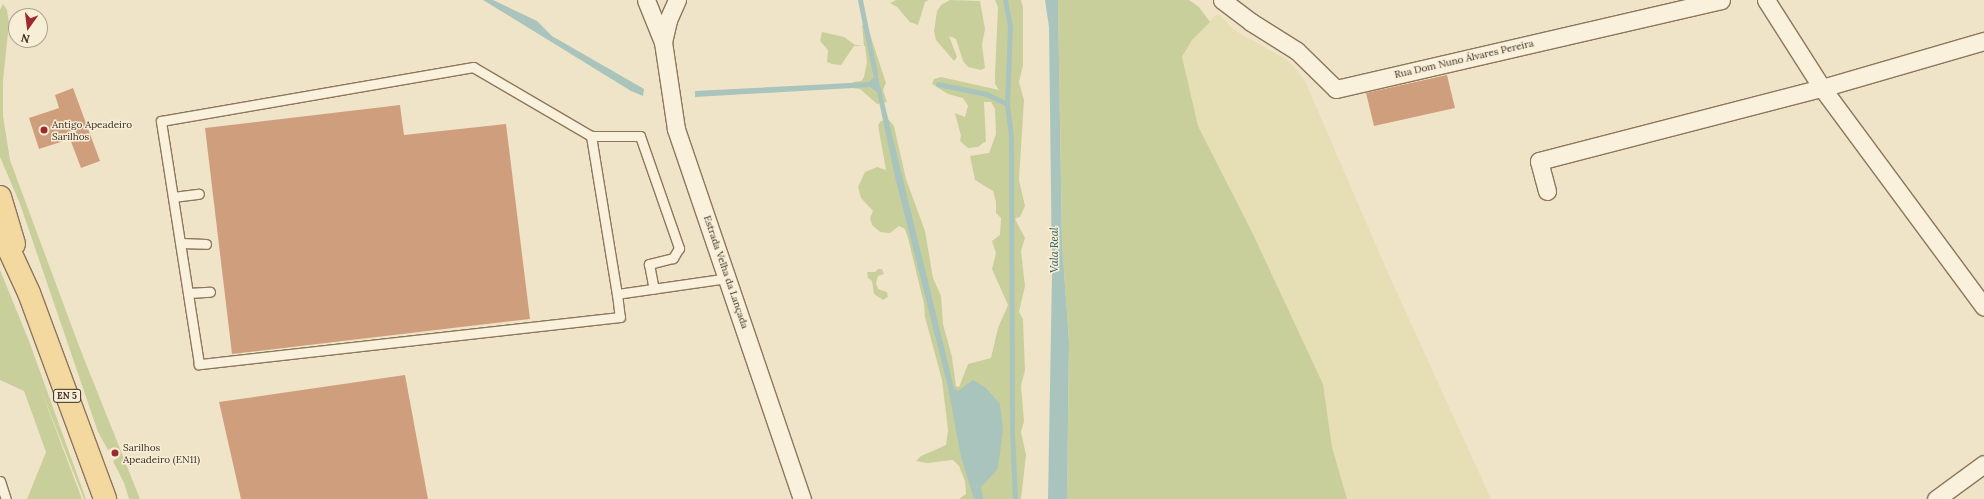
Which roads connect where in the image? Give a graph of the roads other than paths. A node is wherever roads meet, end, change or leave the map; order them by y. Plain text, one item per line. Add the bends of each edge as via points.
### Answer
1 (646, 0) edge
2 (677, 0) edge
3 (1721, 0) edge
4 (1766, 0) edge
5 (1227, 3) edge
6 (1984, 41) edge
7 (663, 42) junction
8 (1822, 88) junction
9 (591, 136) junction
10 (1547, 191) dead end
11 (199, 194) dead end
12 (0, 197) edge
13 (173, 197) junction
14 (0, 230) edge
15 (181, 243) junction
16 (206, 244) dead end
17 (728, 278) junction
18 (654, 289) junction
19 (188, 292) junction
20 (210, 292) dead end
21 (29, 293) junction
22 (617, 294) junction
23 (1984, 307) edge
24 (1984, 464) edge
25 (0, 481) edge
26 (6, 499) edge
27 (105, 499) edge
28 (802, 499) edge
29 (1936, 499) edge

1 - 7 street, Estrada Velha da Lançada
2 - 7 street, Estrada Velha da Lançada via 668,20
3 - 5 street, Rua Dom Nuno Álvares Pereira via 1336,89 1298,51
4 - 8 street
6 - 8 street
7 - 17 street, Estrada Velha da Lançada via 676,129
8 - 10 street via 1539,161
8 - 23 street
9 - 13 lane via 473,67 161,121
9 - 18 lane via 640,136 679,248 673,258 649,264
9 - 22 lane
11 - 13 lane
12 - 21 main road, EN 5
13 - 15 lane
14 - 21 main road, EN 5
15 - 16 lane
15 - 19 lane
17 - 18 lane
17 - 28 street, Estrada Velha da Lançada
18 - 22 lane
19 - 20 lane
19 - 22 lane via 199,364 620,317
21 - 27 main road, EN 5
24 - 29 street
25 - 26 lane

